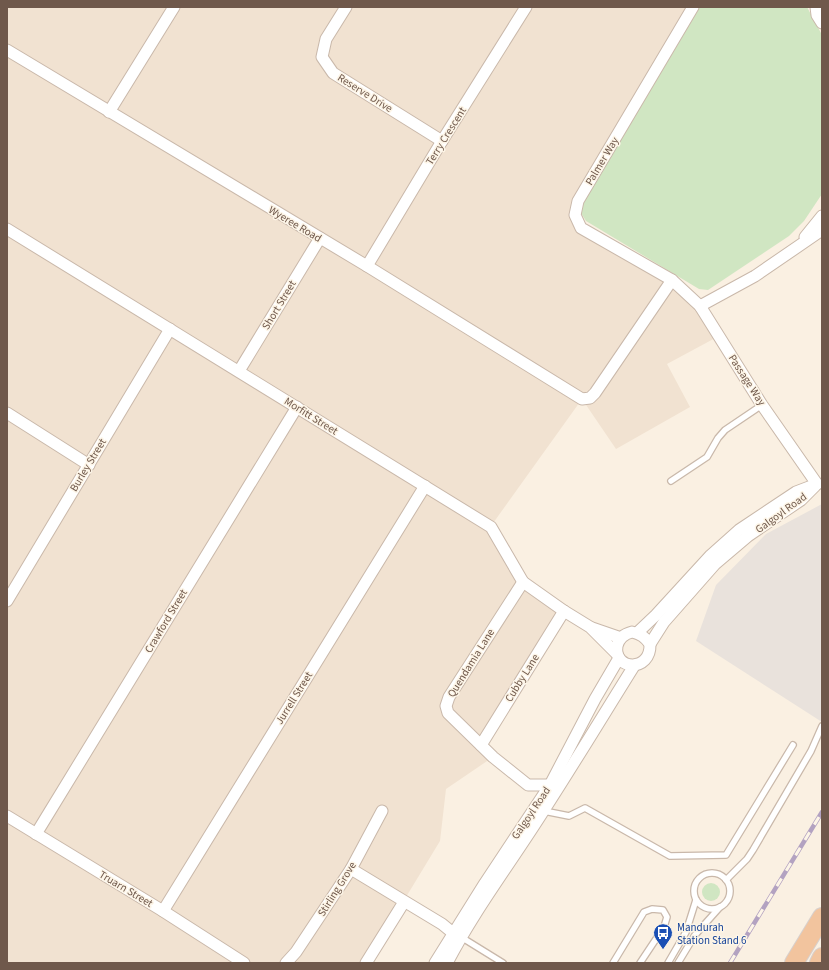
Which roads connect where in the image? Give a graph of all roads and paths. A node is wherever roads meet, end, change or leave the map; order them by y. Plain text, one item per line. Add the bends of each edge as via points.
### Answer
1 (174, 7) edge
2 (346, 7) edge
3 (526, 7) edge
4 (693, 7) edge
5 (816, 7) edge
6 (822, 23) edge
7 (7, 50) edge
8 (109, 112) junction
9 (442, 141) junction
10 (822, 216) edge
11 (7, 229) edge
12 (822, 230) edge
13 (320, 238) junction
14 (798, 246) junction
15 (367, 266) junction
16 (672, 280) junction
17 (700, 306) junction
18 (170, 329) junction
19 (239, 371) junction
20 (762, 405) junction
21 (297, 408) junction
22 (7, 413) edge
23 (89, 465) junction
24 (671, 481) dead end
25 (817, 484) joint
26 (425, 486) junction
27 (703, 571) junction
28 (523, 582) junction
29 (7, 601) edge
30 (564, 611) junction
31 (590, 627) junction
32 (637, 633) junction
33 (621, 638) junction
34 (650, 644) junction
35 (618, 656) junction
36 (634, 666) junction
37 (822, 726) edge
38 (481, 745) junction
39 (794, 745) dead end
40 (550, 785) junction
41 (531, 786) junction
42 (540, 807) junction
43 (382, 811) dead end
44 (7, 816) edge
45 (36, 834) junction
46 (351, 869) junction
47 (726, 880) junction
48 (696, 900) junction
49 (404, 902) junction
50 (720, 907) junction
51 (163, 911) junction
52 (822, 917) edge
53 (457, 935) junction
54 (822, 958) edge
55 (244, 963) edge
56 (286, 963) edge
57 (366, 963) edge
58 (435, 963) edge
59 (446, 963) edge
60 (503, 963) edge
61 (613, 963) edge
62 (640, 963) edge
63 (668, 963) edge
64 (678, 963) edge
65 (794, 963) edge
66 (819, 963) edge

1 - 8 street
2 - 9 street, Reserve Drive via 326,39 322,57 333,73
3 - 9 street, Terry Crescent
4 - 16 street, Palmer Way via 578,201 575,214 582,228
5 - 6 street
7 - 8 street, Wyeree Road
8 - 13 street, Wyeree Road
9 - 15 street, Terry Crescent
10 - 14 street
11 - 18 street, Morfitt Street
12 - 14 street
13 - 15 street, Wyeree Road
13 - 19 street, Short Street
14 - 17 street via 755,276
15 - 16 street, Wyeree Road via 582,399 590,398 595,393
16 - 17 street, Passage Way
17 - 20 street, Passage Way
18 - 19 street, Morfitt Street
18 - 23 street, Burley Street
19 - 21 street, Morfitt Street
20 - 24 lane via 724,430 707,457
20 - 25 street, Passage Way
21 - 26 street, Morfitt Street
21 - 45 street, Crawford Street
22 - 23 street
23 - 29 street, Burley Street
25 - 27 street, Galgoyl Road via 801,500
26 - 28 street, Morfitt Street via 491,527
26 - 51 street, Jurrell Street
27 - 32 street, Galgoyl Road
27 - 34 street, Galgoyl Road
28 - 30 street, Morfitt Street
28 - 38 street, Quendamia Lane via 449,697 446,706 448,713
30 - 31 street, Morfitt Street
30 - 38 street, Cubby Lane
31 - 33 street, Morfitt Street
31 - 35 street, Morfitt Street
32 - 33 street via 632,632
32 - 34 street
33 - 35 street via 616,650
34 - 36 street via 646,660
35 - 36 street via 628,665
35 - 40 street, Galgoyl Road
36 - 42 street, Galgoyl Road
37 - 47 lane via 811,751 753,850
38 - 41 street, Quendamia Lane
39 - 42 lane via 726,855 670,856 585,808 569,816
40 - 41 street
40 - 42 street, Galgoyl Road
41 - 42 street
42 - 53 street, Galgoyl Road
43 - 46 street, Stirling Grove
44 - 45 street, Truarn Street
45 - 51 street, Truarn Street
46 - 49 street
46 - 56 street, Stirling Grove
47 - 48 lane via 716,873 704,875 696,883
47 - 50 lane via 730,895
48 - 50 lane via 710,909
48 - 63 lane via 686,932
49 - 53 street
49 - 57 street
50 - 64 lane via 696,935
51 - 55 street, Truarn Street
52 - 65 highway
53 - 58 street, Galgoyl Road
53 - 59 street, Galgoyl Road
53 - 60 lane
54 - 66 highway
61 - 62 lane via 644,912 652,909 663,910 667,918 664,927

